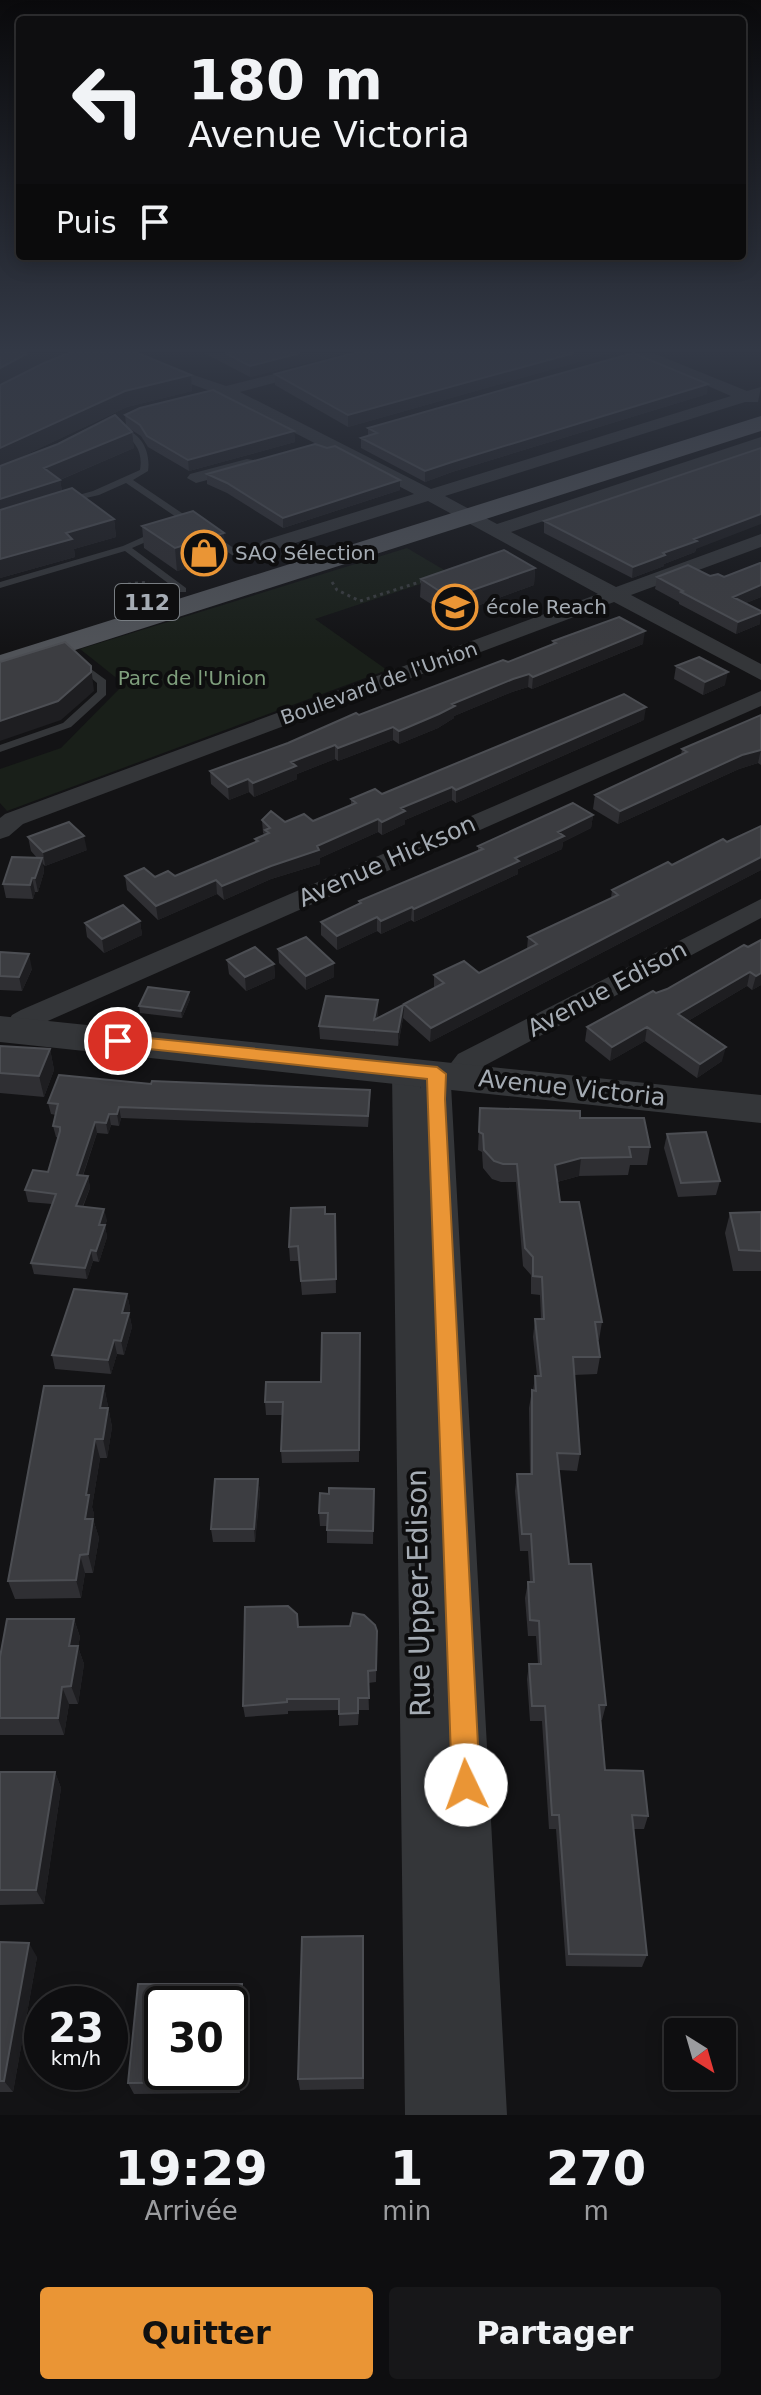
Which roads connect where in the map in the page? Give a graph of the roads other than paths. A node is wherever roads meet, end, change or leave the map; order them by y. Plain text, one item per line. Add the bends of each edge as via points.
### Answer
1 (143, 452) edge
2 (357, 452) edge
3 (619, 452) edge
4 (664, 452) edge
5 (719, 452) edge
6 (265, 459) edge
7 (196, 478) dead end
8 (127, 480) junction
9 (60, 503) edge
10 (464, 511) junction
11 (192, 523) junction
12 (761, 540) edge
13 (126, 548) junction
14 (272, 553) junction
15 (761, 553) edge
16 (0, 585) edge
17 (183, 590) junction
18 (622, 598) junction
19 (61, 646) junction
20 (0, 649) edge
21 (0, 665) edge
22 (761, 673) edge
23 (761, 698) edge
24 (0, 749) edge
25 (0, 831) edge
26 (0, 840) edge
27 (761, 907) edge
28 (9, 1030) edge
29 (434, 1073) junction
30 (761, 1109) edge
31 (431, 2115) edge
32 (481, 2115) edge

1 - 8 lane via 144,471
2 - 10 street via 416,490
3 - 10 main road, 112
4 - 10 main road, 112
5 - 10 street
6 - 7 street
8 - 9 lane
8 - 11 lane
10 - 14 main road, 112
10 - 18 street
10 - 19 main road, 112
11 - 13 lane
11 - 14 lane via 246,558
12 - 18 street, Boulevard de l'Union
13 - 16 lane
13 - 17 lane
14 - 17 main road, 112
15 - 18 street, Boulevard de l'Union
17 - 20 main road, 112
18 - 22 street
18 - 25 street, Boulevard de l'Union via 14,819
18 - 26 street, Boulevard de l'Union
19 - 21 main road, 112
19 - 24 lane via 102,682 102,693 67,725
23 - 28 street, Avenue Hickson
27 - 29 street, Avenue Edison via 469,1061
28 - 29 street, Avenue Victoria
29 - 30 street, Avenue Victoria
29 - 31 street, Rue Upper-Edison via 405,1086
29 - 32 street, Rue Upper-Edison

